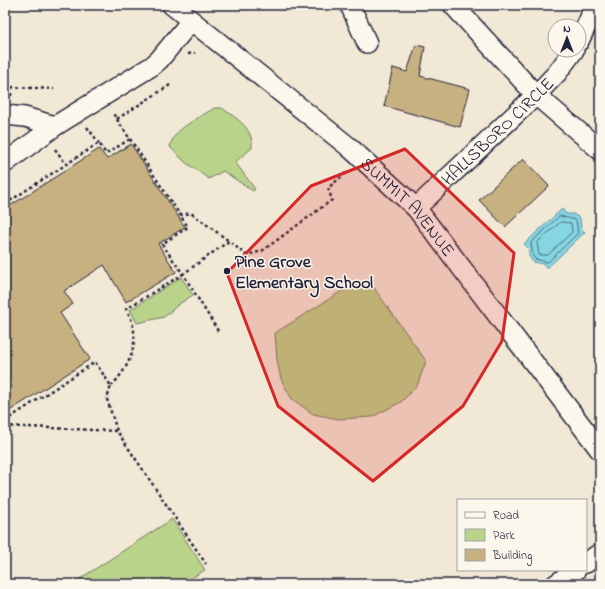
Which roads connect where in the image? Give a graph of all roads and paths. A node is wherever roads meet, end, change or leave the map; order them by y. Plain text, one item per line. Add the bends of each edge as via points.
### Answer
1 (172, 5) edge
2 (350, 5) edge
3 (453, 5) edge
4 (593, 5) edge
5 (191, 21) junction
6 (588, 33) edge
7 (367, 43) dead end
8 (568, 58) edge
9 (170, 85) dead end
10 (11, 87) dead end
11 (54, 89) dead end
12 (536, 95) junction
13 (110, 109) dead end
14 (5, 115) edge
15 (117, 119) junction
16 (86, 125) dead end
17 (55, 126) junction
18 (130, 139) junction
19 (100, 143) junction
20 (52, 146) dead end
21 (600, 150) edge
22 (5, 163) edge
23 (66, 164) junction
24 (346, 174) dead end
25 (5, 204) edge
26 (416, 208) junction
27 (180, 215) junction
28 (229, 241) junction
29 (183, 274) junction
30 (218, 331) dead end
31 (111, 386) junction
32 (5, 421) edge
33 (5, 426) edge
34 (117, 431) junction
35 (600, 450) edge
36 (600, 553) edge
37 (587, 562) edge
38 (206, 564) dead end
39 (575, 571) edge
40 (556, 584) edge

1 - 5 street, SUMMIT AVENUE
2 - 7 street
3 - 12 street
4 - 6 street
5 - 17 street via 152,66
5 - 26 street, SUMMIT AVENUE via 349,147
8 - 12 street, HALLSBORO CIRCLE
9 - 15 path
10 - 11 path
12 - 21 street
12 - 26 street, HALLSBORO CIRCLE
13 - 15 path
14 - 17 street via 25,117
15 - 18 path
16 - 19 path
17 - 22 street
18 - 19 path via 106,154
18 - 27 path
19 - 23 path
20 - 23 path
23 - 25 path
24 - 28 path via 328,188 332,200 262,251 246,255
26 - 35 street, SUMMIT AVENUE
27 - 28 path via 191,213
27 - 29 path via 188,227 162,244
28 - 29 path
29 - 30 path
29 - 31 path via 126,309 134,326 135,336 126,368
31 - 32 path via 95,362
31 - 34 path via 107,399
33 - 34 path
34 - 38 path
36 - 37 street
39 - 40 street

